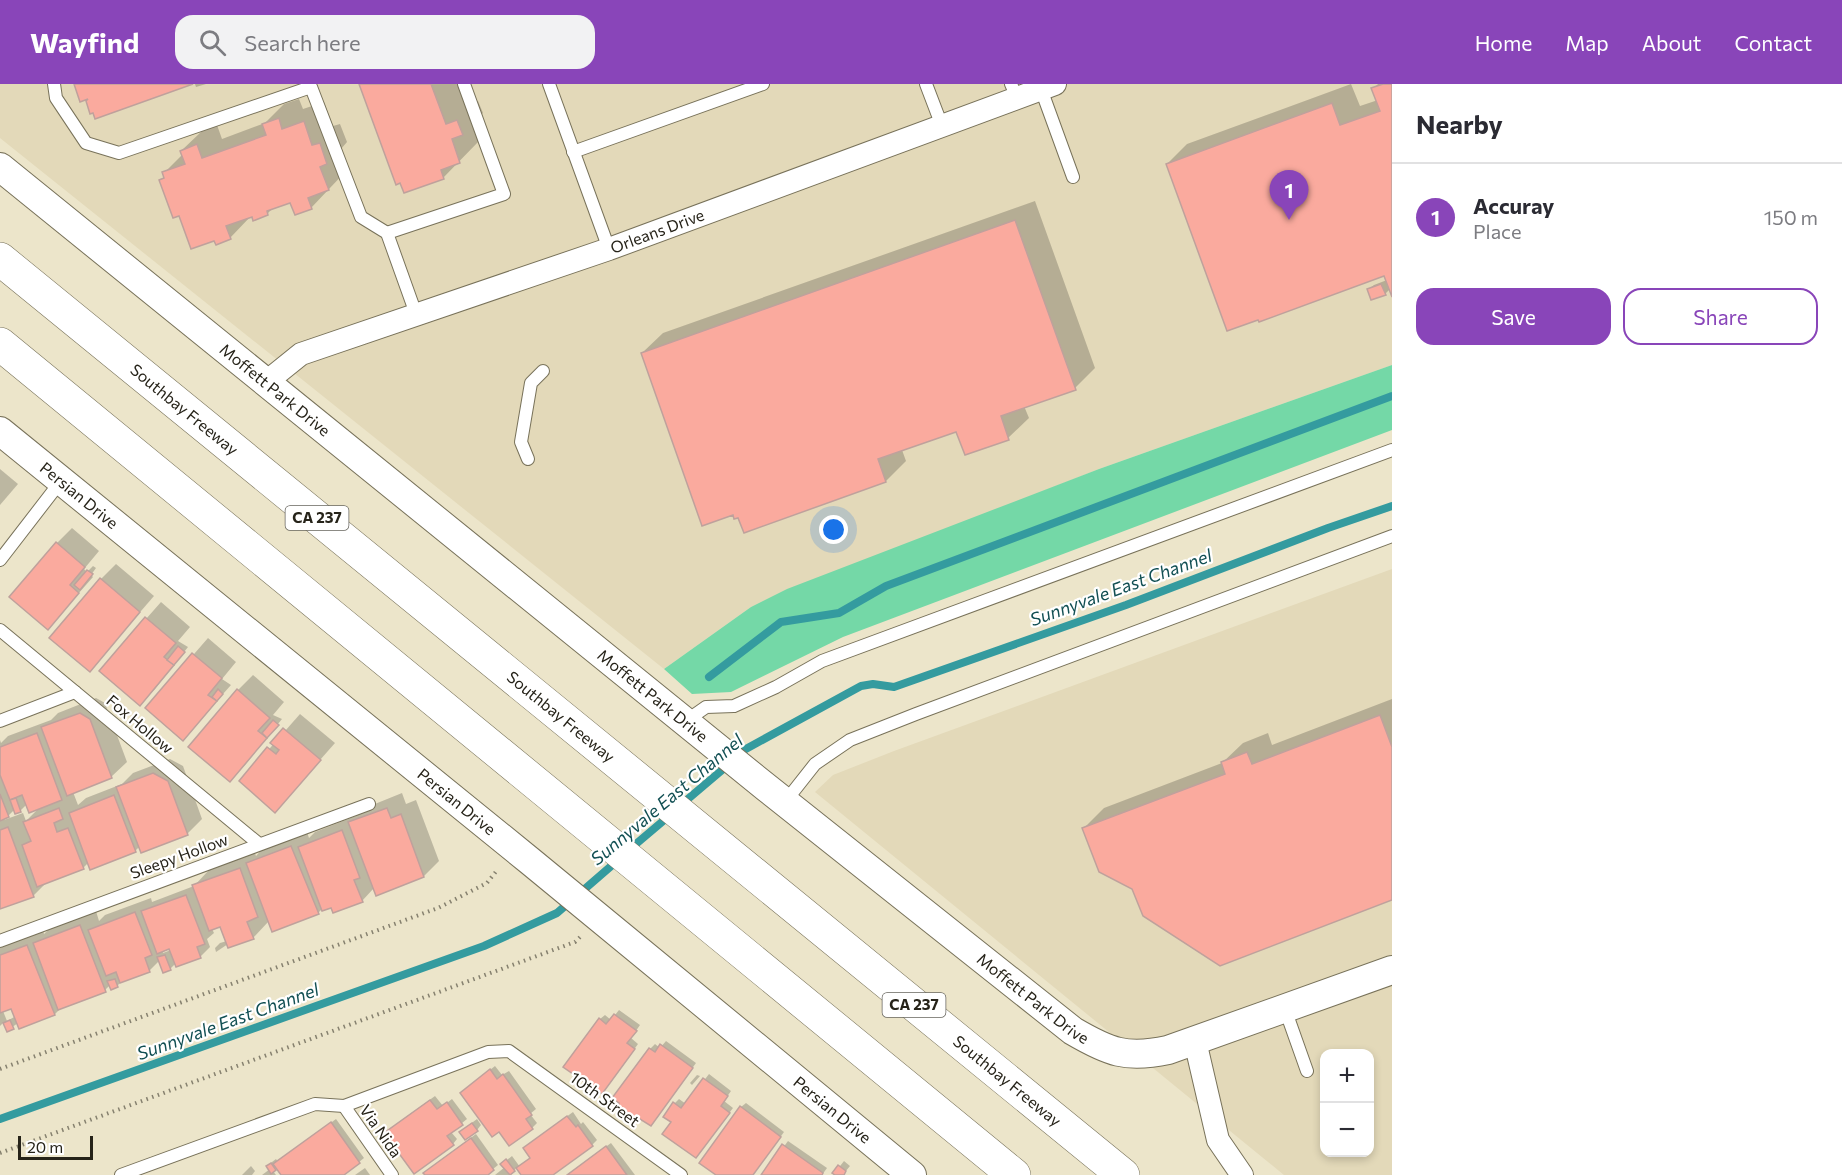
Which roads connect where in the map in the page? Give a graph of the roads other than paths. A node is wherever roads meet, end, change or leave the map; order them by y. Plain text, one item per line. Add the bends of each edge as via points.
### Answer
1 (54, 84) edge
2 (464, 84) edge
3 (549, 84) edge
4 (763, 84) edge
5 (926, 84) edge
6 (1048, 87) edge
7 (1014, 91) edge
8 (942, 126) junction
9 (573, 152) junction
10 (0, 167) edge
11 (1073, 177) dead end
12 (387, 233) junction
13 (609, 249) junction
14 (0, 259) edge
15 (416, 314) junction
16 (0, 344) edge
17 (543, 371) dead end
18 (266, 383) junction
19 (0, 431) edge
20 (1392, 450) edge
21 (528, 459) dead end
22 (61, 481) junction
23 (1392, 536) edge
24 (0, 560) edge
25 (0, 630) edge
26 (75, 692) junction
27 (0, 721) edge
28 (690, 725) junction
29 (776, 795) junction
30 (369, 804) dead end
31 (259, 844) junction
32 (0, 940) edge
33 (1392, 970) edge
34 (1285, 1009) junction
35 (1195, 1041) junction
36 (1307, 1071) dead end
37 (344, 1106) junction
38 (146, 1171) edge
39 (121, 1175) edge
40 (392, 1175) edge
41 (681, 1175) edge
42 (912, 1175) edge
43 (1014, 1175) edge
44 (1123, 1175) edge
45 (1242, 1175) edge

1 - 12 lane via 56,98 86,143 119,153 311,87 361,217
2 - 12 lane via 504,194
3 - 9 lane
4 - 9 lane
5 - 8 lane
6 - 7 street, Orleans Drive
6 - 11 lane
7 - 8 street, Orleans Drive
8 - 13 street, Orleans Drive
9 - 13 lane
10 - 18 street, Moffett Park Drive
12 - 15 lane
13 - 15 street, Orleans Drive
14 - 44 highway, Southbay Freeway / CA 237
15 - 18 street, Orleans Drive via 301,354
16 - 43 highway
17 - 21 lane via 531,383 521,442
18 - 28 street, Moffett Park Drive
19 - 22 street, Persian Drive
20 - 28 lane via 822,661 734,706 705,707
22 - 24 lane
22 - 42 street, Persian Drive
23 - 29 lane via 850,740
25 - 26 lane, Fox Hollow
26 - 27 lane
26 - 31 lane, Fox Hollow
28 - 29 street, Moffett Park Drive
29 - 35 street, Moffett Park Drive via 1073,1031 1098,1046 1122,1054 1150,1054
30 - 31 lane, Sleepy Hollow
31 - 32 lane, Sleepy Hollow
33 - 34 street, Moffett Park Drive
34 - 35 street, Moffett Park Drive
34 - 36 lane
35 - 45 street via 1218,1140
37 - 38 lane via 315,1104
37 - 40 lane, Via Nida
37 - 41 lane, 10th Street via 488,1052 509,1051
38 - 39 lane

